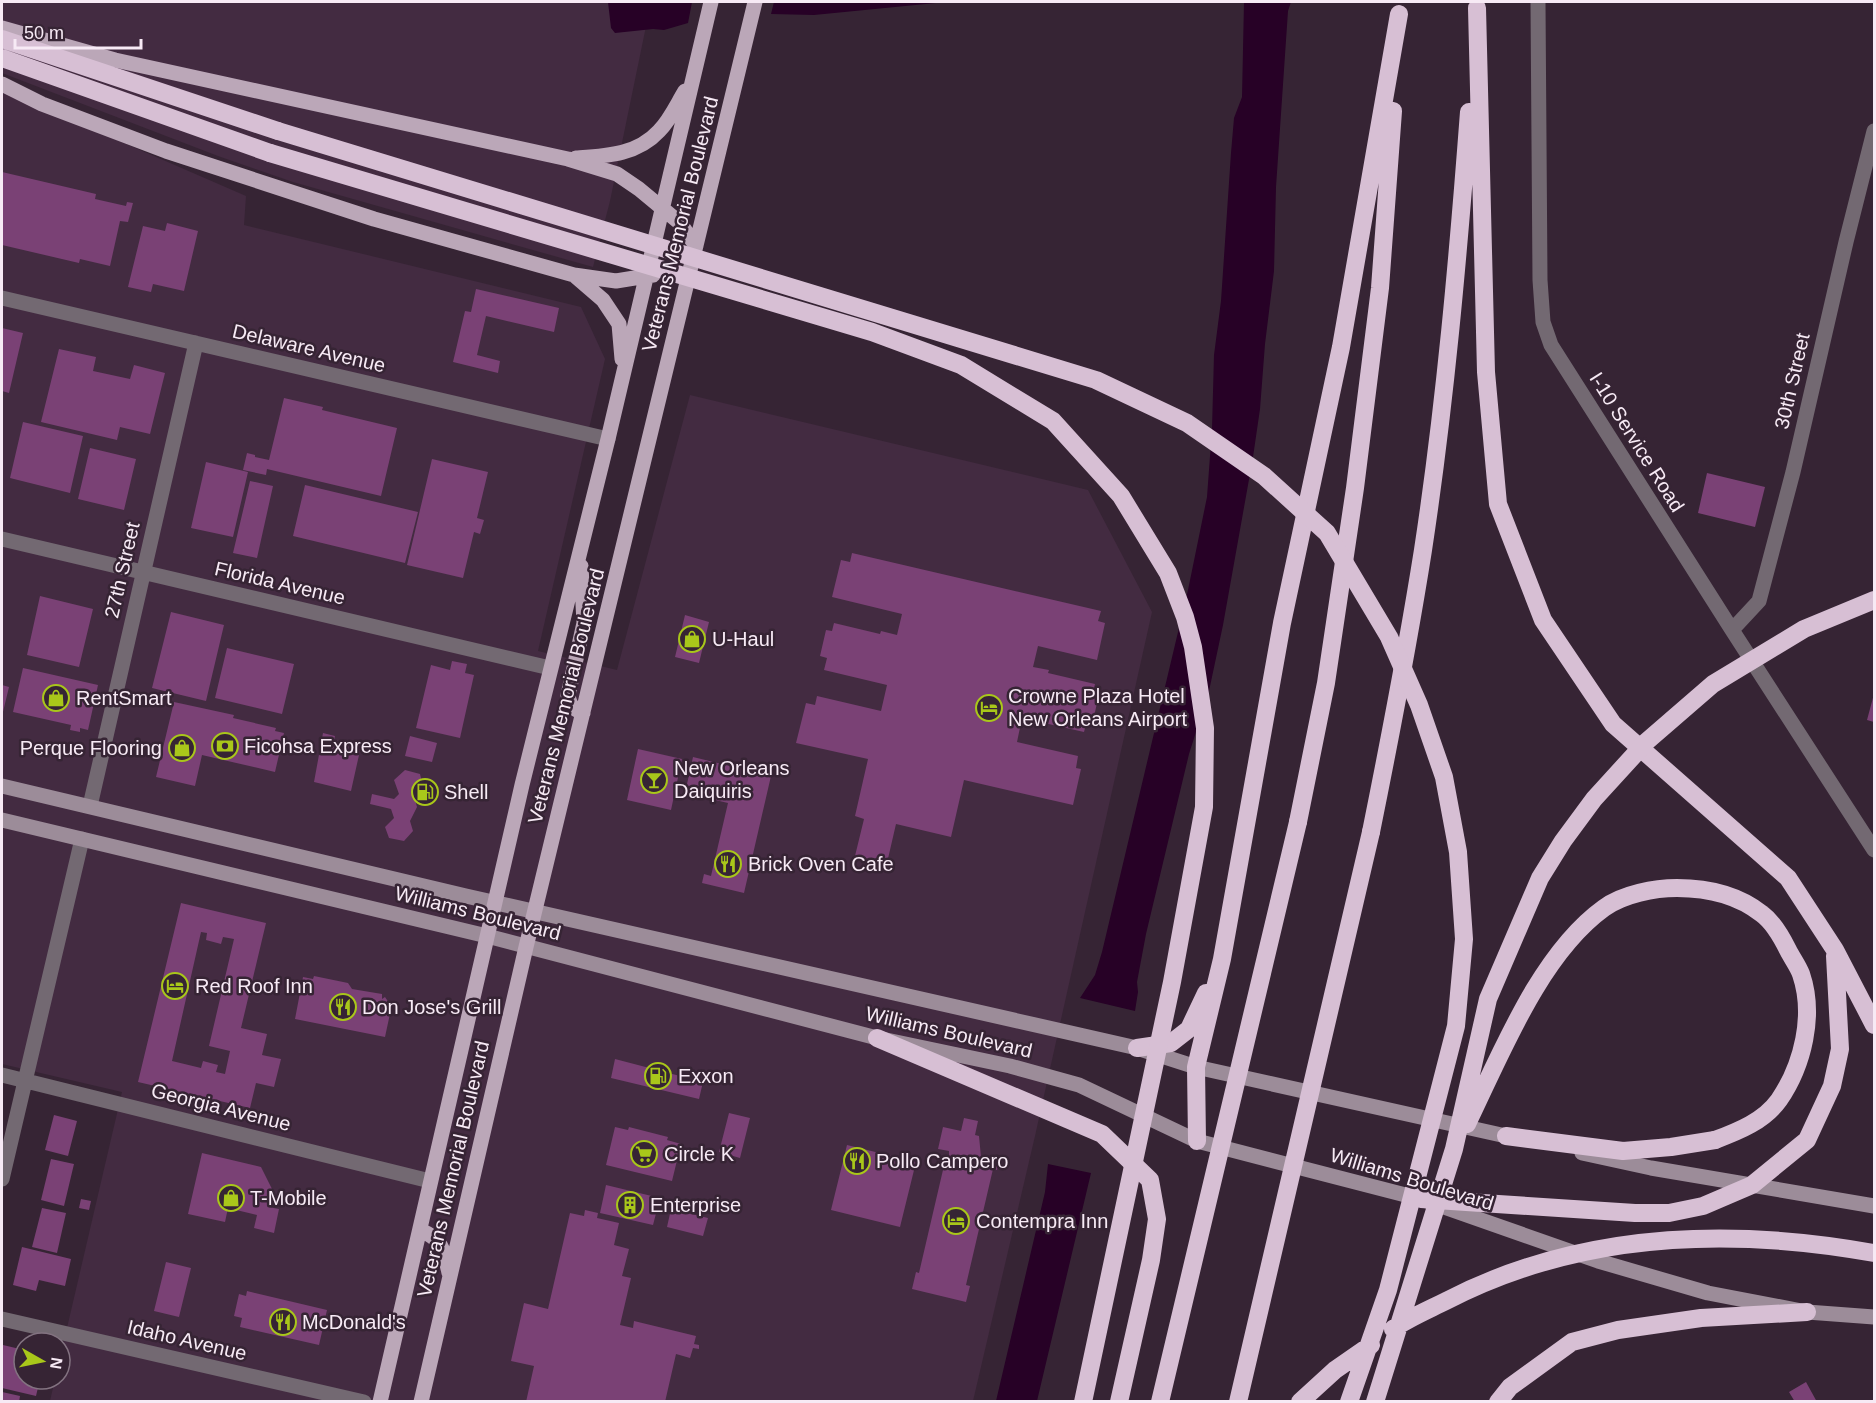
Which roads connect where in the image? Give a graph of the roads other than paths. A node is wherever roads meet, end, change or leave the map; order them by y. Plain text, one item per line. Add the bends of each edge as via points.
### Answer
1 (711, 2) edge
2 (755, 2) edge
3 (1538, 3) dead end
4 (1477, 5) edge
5 (1400, 8) edge
6 (2, 28) edge
7 (2, 39) edge
8 (2, 58) edge
9 (692, 81) junction
10 (2, 84) edge
11 (1875, 131) edge
12 (568, 159) junction
13 (662, 207) junction
14 (696, 246) junction
15 (692, 264) junction
16 (574, 275) junction
17 (646, 277) junction
18 (2, 298) edge
19 (196, 344) junction
20 (623, 375) junction
21 (608, 439) junction
22 (2, 539) edge
23 (580, 551) junction
24 (143, 573) junction
25 (1875, 600) edge
26 (1732, 630) junction
27 (550, 668) junction
28 (583, 713) junction
29 (2, 786) edge
30 (90, 806) junction
31 (2, 820) edge
32 (82, 839) junction
33 (1875, 850) edge
34 (495, 902) junction
35 (535, 912) junction
36 (487, 936) junction
37 (526, 947) junction
38 (1835, 951) junction
39 (1222, 959) junction
40 (1875, 1025) edge
41 (877, 1038) junction
42 (1137, 1048) junction
43 (1196, 1067) junction
44 (2, 1075) edge
45 (25, 1081) junction
46 (1506, 1136) junction
47 (1197, 1141) junction
48 (1454, 1149) junction
49 (2, 1179) edge
50 (430, 1181) junction
51 (1752, 1185) junction
52 (1421, 1199) junction
53 (1875, 1206) edge
54 (420, 1230) junction
55 (1875, 1253) edge
56 (450, 1276) junction
57 (1807, 1312) junction
58 (1875, 1317) edge
59 (2, 1319) edge
60 (364, 1401) edge
61 (380, 1401) edge
62 (421, 1401) edge
63 (1083, 1401) edge
64 (1119, 1401) edge
65 (1160, 1401) edge
66 (1238, 1401) edge
67 (1300, 1401) edge
68 (1349, 1401) edge
69 (1375, 1401) edge
70 (1498, 1401) edge

1 - 9 main road, Veterans Memorial Boulevard
2 - 14 main road, Veterans Memorial Boulevard
3 - 26 street, I-10 Service Road via 1540,280 1544,322 1551,345
4 - 38 highway via 1485,372 1498,504 1543,620 1613,724 1788,878
4 - 66 highway, bridge via 1441,412 1399,694 1371,832
5 - 39 highway via 1341,347 1282,623
5 - 65 highway, bridge via 1380,288 1326,683 1298,822
6 - 12 main road via 116,60
7 - 68 highway, bridge via 279,131 1096,380 1187,423 1264,476 1327,533 1389,637 1419,705 1444,777 1458,852 1464,939 1456,1026 1388,1290
8 - 63 highway, bridge via 270,153 872,332 961,365 1053,421 1120,496 1168,573 1185,616 1205,728 1204,807 1172,982
9 - 12 main road via 659,132 635,149
9 - 13 main road, Veterans Memorial Boulevard
10 - 16 main road via 42,104 166,151 374,219
11 - 26 street, 30th Street via 1759,601
12 - 13 main road via 617,174
13 - 14 main road via 680,223
13 - 17 main road, Veterans Memorial Boulevard
14 - 15 main road, Veterans Memorial Boulevard
15 - 17 main road
15 - 28 main road, Veterans Memorial Boulevard
16 - 17 main road via 616,281
16 - 20 main road via 603,300 619,324
17 - 20 main road, Veterans Memorial Boulevard
18 - 19 street, Delaware Avenue
19 - 21 street, Delaware Avenue
19 - 24 street, 27th Street
20 - 21 main road, Veterans Memorial Boulevard
21 - 23 main road, Veterans Memorial Boulevard
22 - 24 street, Florida Avenue
23 - 27 main road, Veterans Memorial Boulevard
23 - 28 main road via 584,623 568,695 573,709
24 - 27 street, Florida Avenue
24 - 30 street, 27th Street
25 - 48 highway, bridge via 1804,629 1713,684 1646,742 1594,799 1540,878 1488,999
26 - 33 street, I-10 Service Road
27 - 34 main road, Veterans Memorial Boulevard
28 - 35 main road, Veterans Memorial Boulevard
29 - 30 main road, Williams Boulevard
30 - 34 main road, Williams Boulevard
31 - 32 main road, Williams Boulevard
32 - 36 main road, Williams Boulevard
32 - 45 street
34 - 35 main road, Williams Boulevard
34 - 36 main road, Veterans Memorial Boulevard
35 - 37 main road, Veterans Memorial Boulevard
35 - 42 main road, Williams Boulevard
36 - 37 main road, Williams Boulevard
36 - 50 main road, Veterans Memorial Boulevard
37 - 41 main road, Williams Boulevard
37 - 56 main road, Veterans Memorial Boulevard
38 - 40 highway
38 - 51 highway via 1840,1049 1832,1086 1808,1140
39 - 42 highway via 1189,1029 1171,1043
39 - 43 highway
41 - 47 main road, Williams Boulevard via 1079,1085
41 - 64 highway via 1102,1134 1150,1180 1157,1220
42 - 43 main road, Williams Boulevard
43 - 46 main road, Williams Boulevard
43 - 47 highway
44 - 45 street, Georgia Avenue
45 - 49 street
45 - 50 street, Georgia Avenue
46 - 48 highway, bridge via 1623,1150 1671,1147 1715,1140 1759,1120 1779,1101 1796,1068 1804,1044 1807,1002 1801,974 1764,915 1727,894 1693,888 1632,894 1605,907 1574,936 1543,976
46 - 51 main road, Williams Boulevard
47 - 52 main road, Williams Boulevard
48 - 69 highway, bridge
50 - 54 main road, Veterans Memorial Boulevard
51 - 52 highway via 1703,1206 1669,1213
51 - 53 main road, Williams Boulevard
52 - 57 main road, Williams Boulevard via 1598,1261 1708,1293
54 - 56 main road via 439,1242
54 - 61 main road, Veterans Memorial Boulevard
55 - 67 highway, bridge via 1746,1238 1689,1239 1626,1244 1539,1263 1470,1288 1399,1325
56 - 62 main road, Veterans Memorial Boulevard
57 - 58 main road, Williams Boulevard
57 - 70 highway via 1701,1318 1618,1330 1572,1342 1510,1387
59 - 60 street, Idaho Avenue

